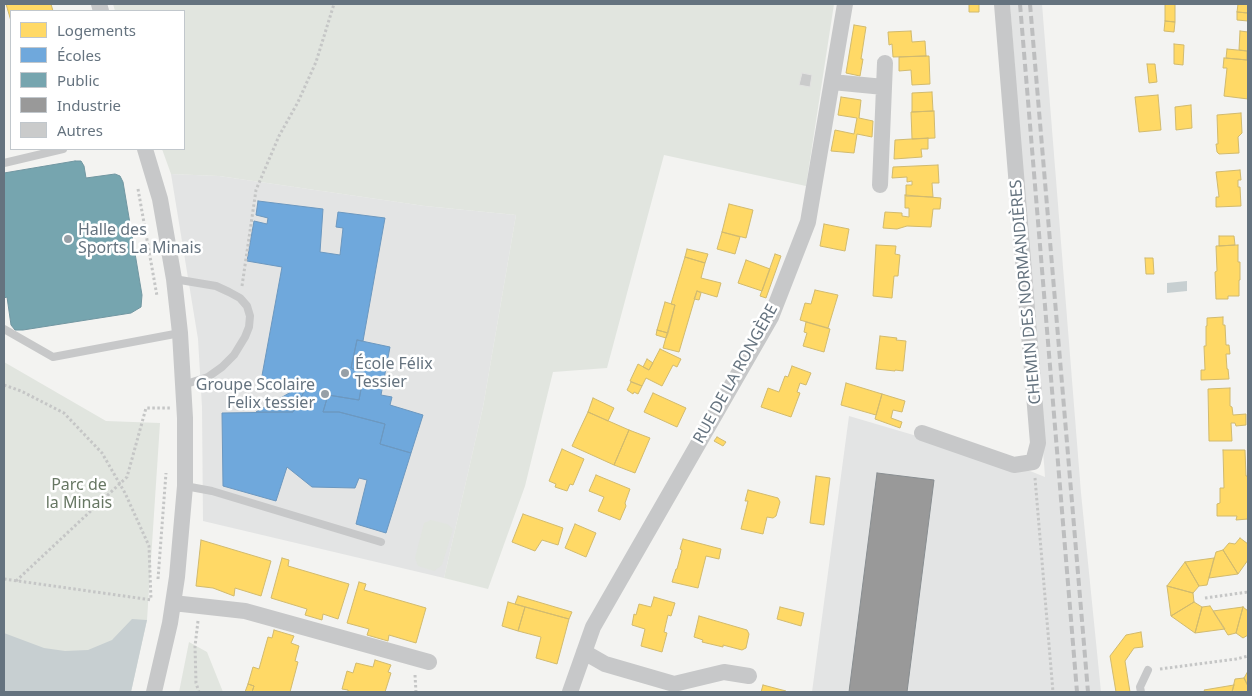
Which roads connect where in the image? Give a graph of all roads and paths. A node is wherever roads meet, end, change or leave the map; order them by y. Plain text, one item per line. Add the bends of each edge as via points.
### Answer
1 (334, 4) edge
2 (845, 4) edge
3 (1002, 4) edge
4 (885, 63) dead end
5 (832, 82) junction
6 (884, 87) junction
7 (59, 150) edge
8 (146, 150) edge
9 (4, 163) edge
10 (880, 185) dead end
11 (137, 186) dead end
12 (174, 280) junction
13 (240, 298) junction
14 (158, 300) dead end
15 (4, 329) edge
16 (180, 333) junction
17 (183, 385) junction
18 (4, 386) edge
19 (177, 407) junction
20 (169, 417) dead end
21 (922, 433) dead end
22 (1034, 462) junction
23 (167, 464) dead end
24 (120, 484) junction
25 (185, 486) junction
26 (381, 542) dead end
27 (4, 579) edge
28 (16, 581) junction
29 (157, 586) dead end
30 (1248, 592) edge
31 (1205, 598) dead end
32 (173, 603) junction
33 (190, 605) junction
34 (584, 652) junction
35 (1248, 656) edge
36 (429, 662) dead end
37 (1148, 670) joint
38 (749, 676) dead end
39 (154, 692) edge
40 (199, 692) edge
41 (570, 692) edge
42 (1053, 692) edge
43 (1141, 692) edge

1 - 13 path via 316,62 256,190
2 - 5 street, RUE DE LA RONGÈRE
3 - 22 street, CHEMIN DES NORMANDIÈRES via 1038,443
4 - 6 street
5 - 6 street
5 - 34 street, RUE DE LA RONGÈRE via 808,222 771,317 593,627
6 - 10 street
7 - 9 lane
8 - 12 street via 160,199
11 - 14 path
12 - 13 lane via 216,286
12 - 16 street
13 - 17 lane via 250,316 246,337 228,361 208,377
15 - 16 lane via 53,357
16 - 17 street
17 - 19 street
18 - 24 path via 64,413 102,453
19 - 20 path
19 - 24 path via 146,408 127,477
19 - 25 street
21 - 22 street via 1014,465
22 - 42 path
23 - 29 path
24 - 28 path
24 - 28 path via 149,546 154,600
25 - 26 lane via 212,491
25 - 32 street
27 - 28 path
30 - 31 path
32 - 33 street
32 - 39 street
33 - 36 street via 245,611
33 - 40 path via 198,620 196,684
34 - 38 street via 605,664 674,684 724,672
34 - 41 street, RUE DE LA RONGÈRE
35 - 37 path
37 - 43 lane

